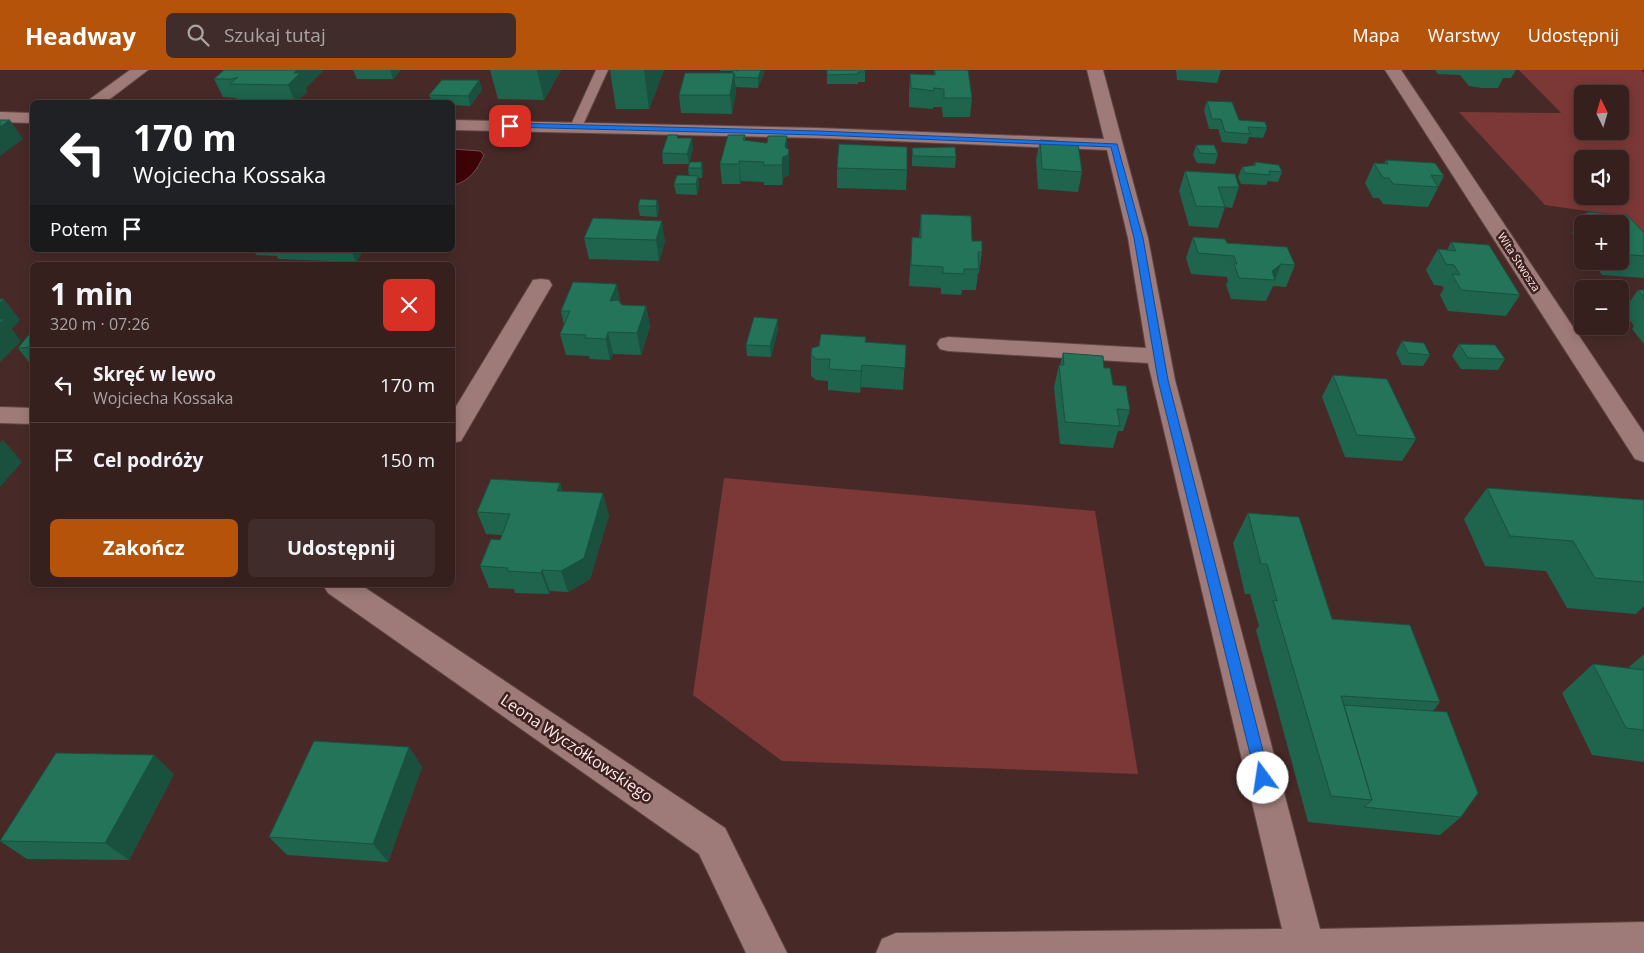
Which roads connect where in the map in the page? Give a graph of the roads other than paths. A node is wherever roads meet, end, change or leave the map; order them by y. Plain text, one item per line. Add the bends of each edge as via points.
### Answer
1 (140, 70) edge
2 (602, 70) edge
3 (1095, 70) edge
4 (1393, 70) edge
5 (99, 100) edge
6 (0, 116) edge
7 (30, 118) edge
8 (455, 124) edge
9 (576, 127) junction
10 (1114, 145) junction
11 (541, 285) dead end
12 (948, 344) dead end
13 (1157, 356) junction
14 (0, 416) edge
15 (30, 416) edge
16 (455, 430) edge
17 (1644, 453) edge
18 (352, 589) edge
19 (1644, 942) edge
20 (1306, 951) edge
21 (767, 953) edge
22 (896, 953) edge

1 - 5 street
2 - 9 lane
3 - 10 street
4 - 17 street, Wita Stwosza
6 - 7 street
8 - 9 street
9 - 10 street
10 - 13 street via 1138,238
11 - 16 street
12 - 13 street
13 - 20 street
14 - 15 street
18 - 21 street, Leona Wyczółkowskiego via 712,841
19 - 20 street
20 - 22 street

